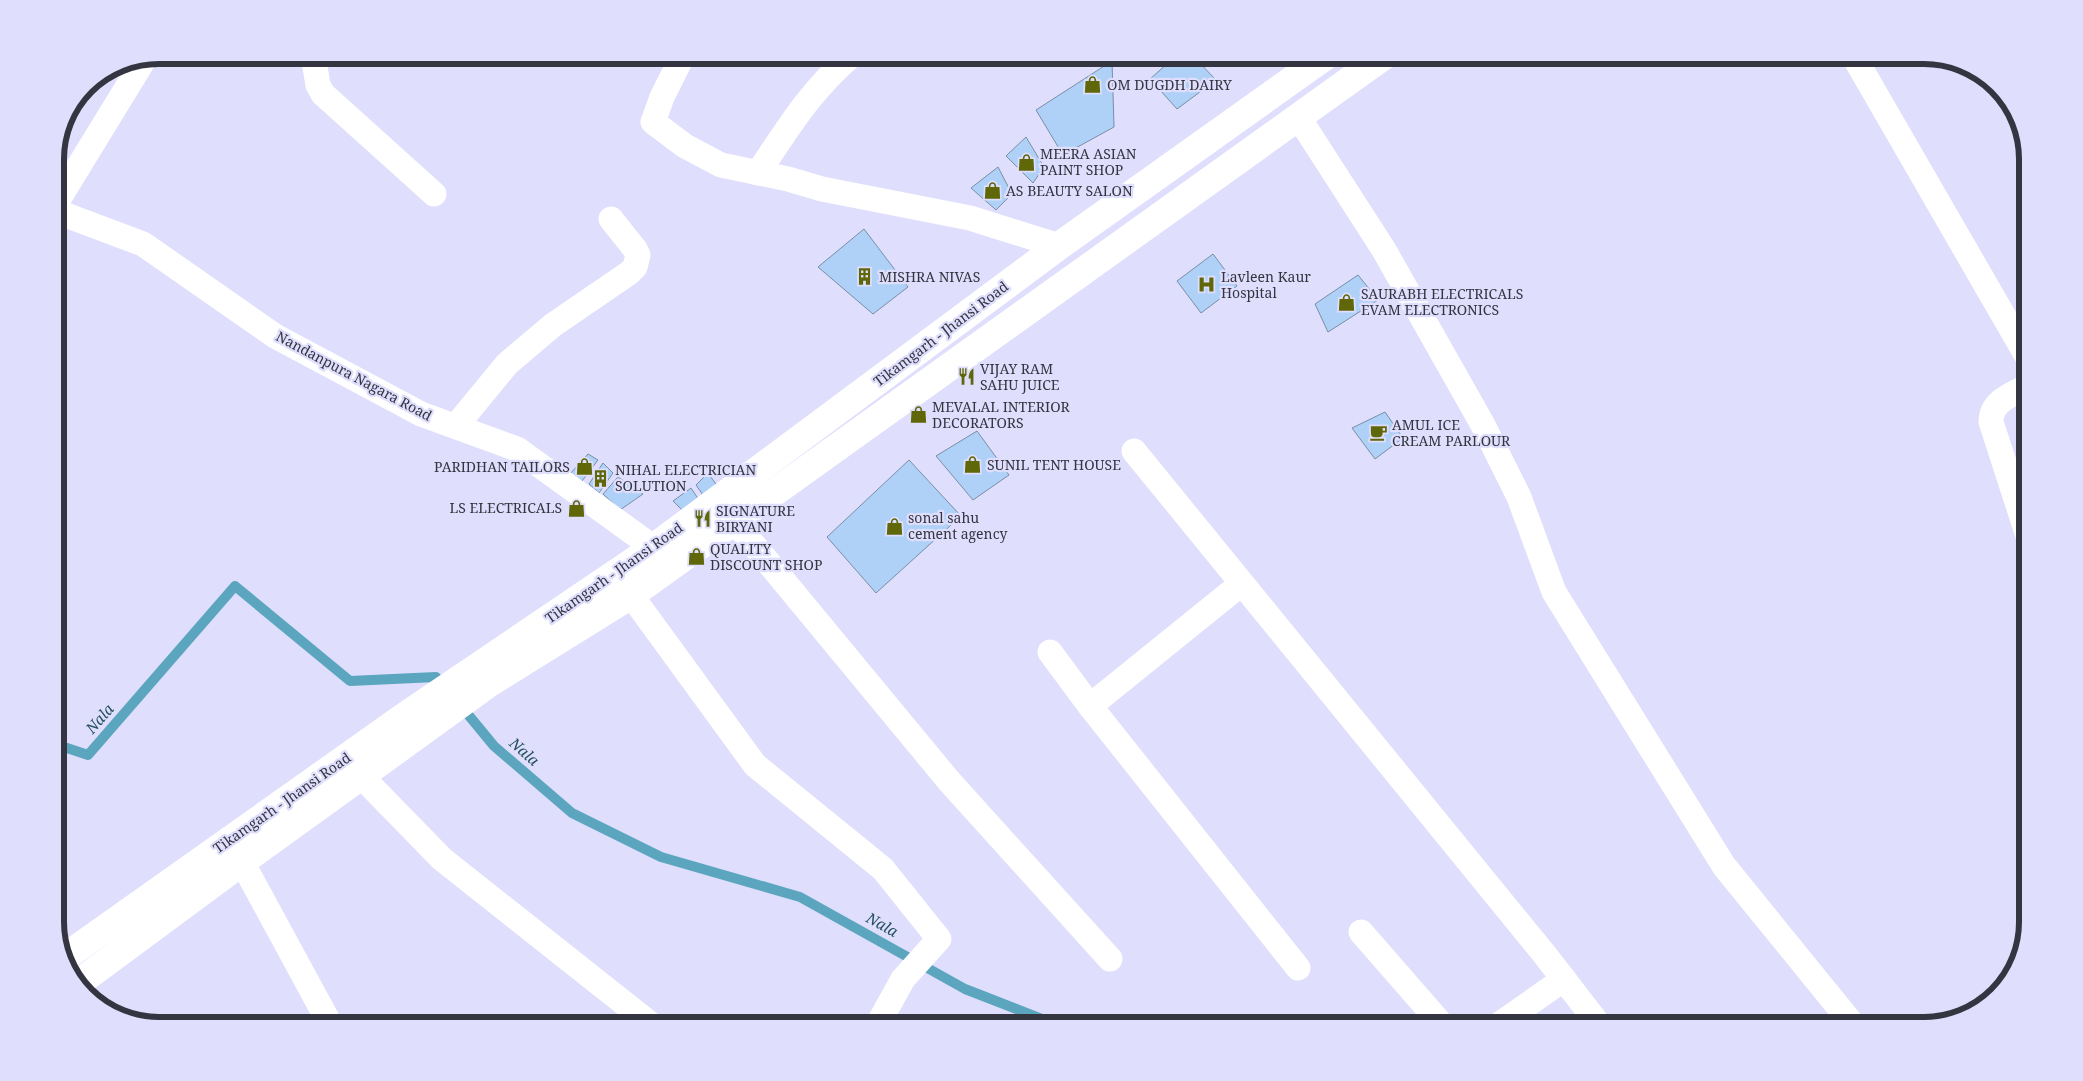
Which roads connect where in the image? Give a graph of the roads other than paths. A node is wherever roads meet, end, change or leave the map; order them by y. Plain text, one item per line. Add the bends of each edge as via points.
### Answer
1 (314, 64) edge
2 (678, 64) edge
3 (841, 64) edge
4 (1314, 64) edge
5 (1374, 64) edge
6 (1858, 64) edge
7 (140, 66) edge
8 (1299, 118) junction
9 (758, 173) junction
10 (64, 190) edge
11 (434, 194) dead end
12 (64, 214) edge
13 (611, 219) dead end
14 (1060, 246) junction
15 (1008, 284) junction
16 (1027, 311) junction
17 (2019, 342) edge
18 (2019, 391) edge
19 (456, 426) junction
20 (1134, 451) dead end
21 (2019, 508) edge
22 (734, 521) junction
23 (663, 555) junction
24 (1241, 584) junction
25 (631, 595) junction
26 (1050, 652) dead end
27 (485, 674) junction
28 (1090, 706) junction
29 (416, 722) junction
30 (361, 776) junction
31 (242, 862) junction
32 (1361, 932) dead end
33 (69, 954) edge
34 (1110, 959) dead end
35 (1298, 968) dead end
36 (83, 979) edge
37 (1564, 979) junction
38 (326, 1017) edge
39 (642, 1017) edge
40 (882, 1017) edge
41 (1435, 1017) edge
42 (1510, 1017) edge
43 (1593, 1017) edge
44 (1847, 1017) edge

1 - 11 street via 323,94
2 - 9 street via 653,122 685,146 721,165
3 - 9 street via 807,100
4 - 14 street, Tikamgarh - Jhansi Road
5 - 8 street
6 - 17 street
7 - 10 street
8 - 16 street
8 - 44 street via 1384,250 1483,425 1519,498 1554,592 1724,866
9 - 14 street via 970,218
12 - 19 street, Nandanpura Nagara Road via 143,244 276,336 421,414
13 - 19 street via 635,249 638,255 635,267 553,325 506,364
14 - 15 street, Tikamgarh - Jhansi Road
15 - 16 street
15 - 23 street, Tikamgarh - Jhansi Road
16 - 22 street
18 - 21 street via 1995,406 1991,414
19 - 23 street, Nandanpura Nagara Road via 517,449
20 - 24 street
22 - 23 street
22 - 34 street via 950,781
23 - 25 street
23 - 27 street, Tikamgarh - Jhansi Road
24 - 28 street
24 - 37 street
25 - 27 street
25 - 40 street via 755,765 884,869 939,939 904,979
26 - 28 street
27 - 29 street
28 - 35 street
29 - 30 street
29 - 33 street, Tikamgarh - Jhansi Road
30 - 31 street
30 - 39 street via 442,859
31 - 36 street
31 - 38 street
32 - 41 street
37 - 42 street
37 - 43 street

